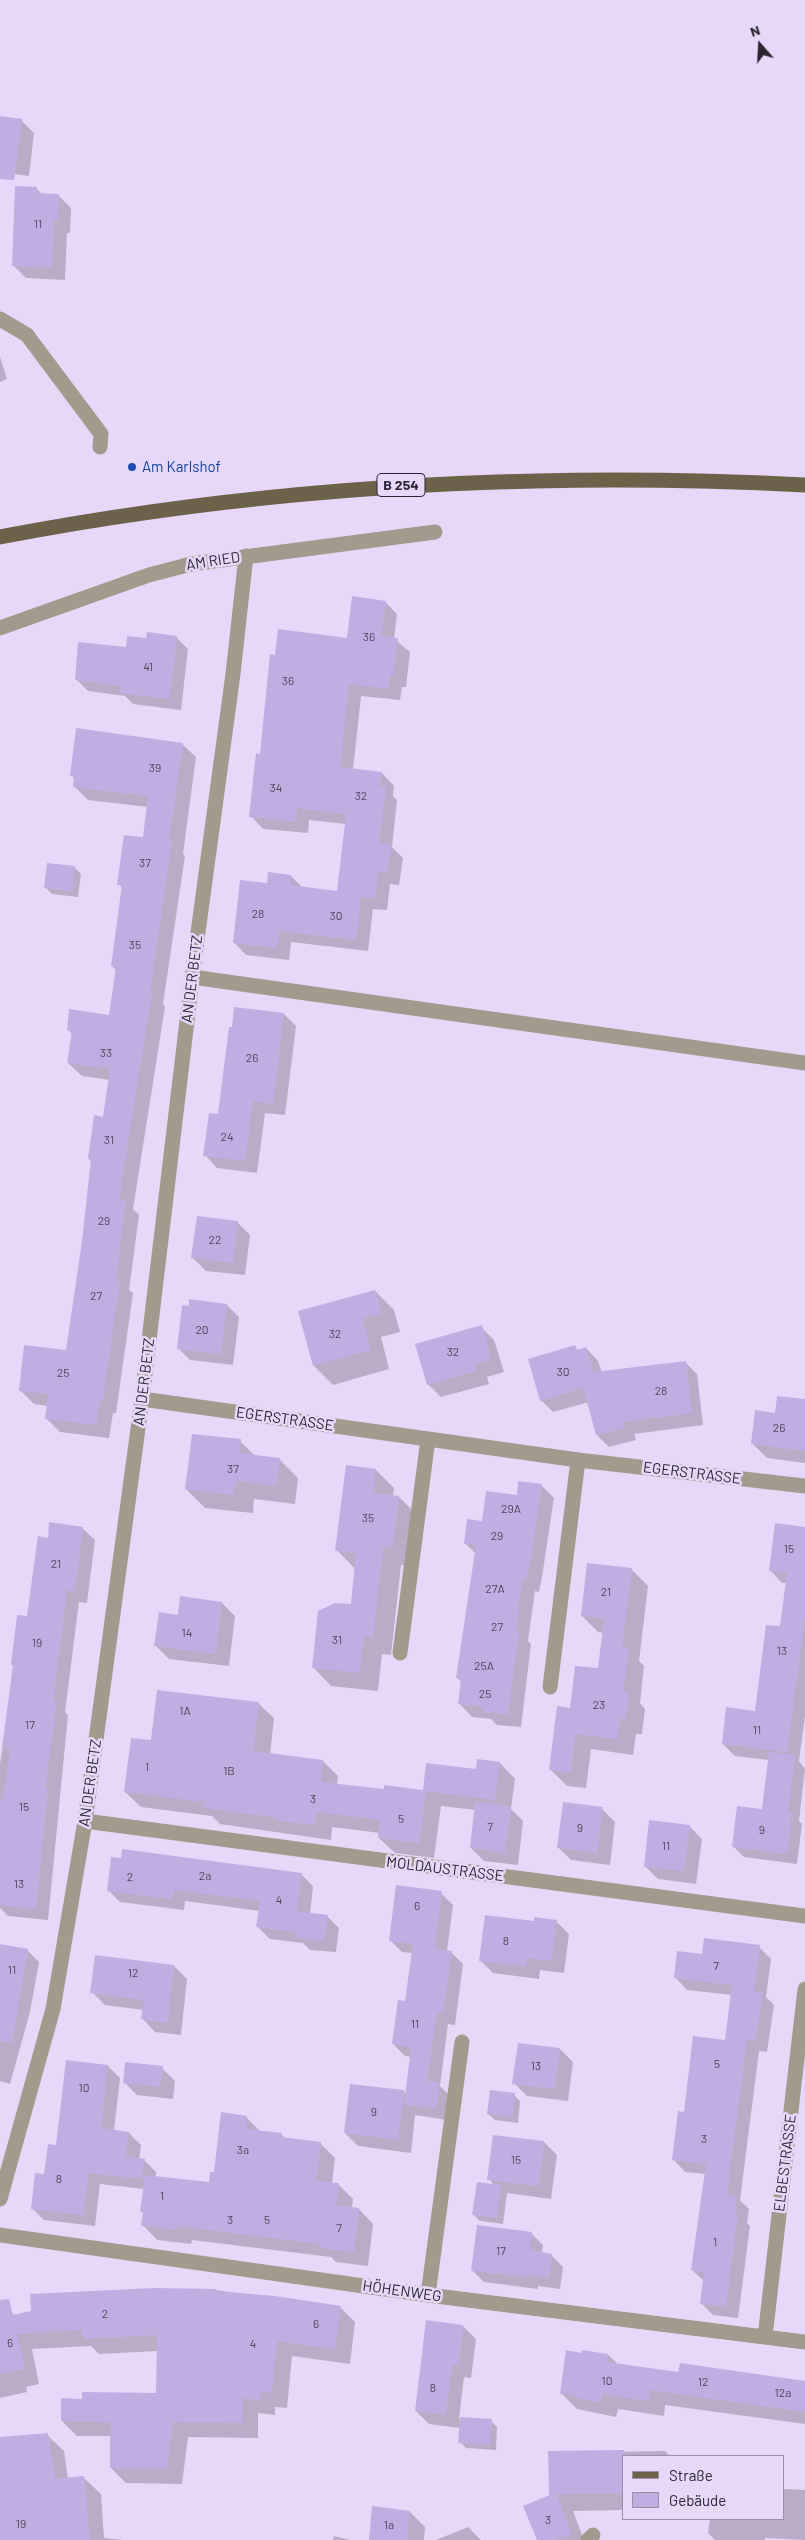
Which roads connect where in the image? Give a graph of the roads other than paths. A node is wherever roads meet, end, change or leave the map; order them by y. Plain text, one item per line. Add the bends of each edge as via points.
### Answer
1 (0, 319) edge
2 (100, 447) dead end
3 (805, 485) edge
4 (435, 532) dead end
5 (0, 537) edge
6 (246, 556) junction
7 (0, 628) edge
8 (192, 977) junction
9 (805, 1063) edge
10 (142, 1399) junction
11 (428, 1439) junction
12 (578, 1460) junction
13 (805, 1486) edge
14 (400, 1653) dead end
15 (550, 1687) dead end
16 (85, 1821) junction
17 (805, 1916) edge
18 (805, 1990) edge
19 (462, 2042) dead end
20 (0, 2200) edge
21 (0, 2235) edge
22 (428, 2295) junction
23 (765, 2337) junction
24 (805, 2342) edge

1 - 2 street via 27,335 101,434
3 - 5 main road, B 254 via 594,479 400,485 308,492 135,514
4 - 6 street, AM RIED
6 - 7 street, AM RIED via 191,564 149,575
6 - 8 street, AN DER BETZ
8 - 9 street
8 - 10 street, AN DER BETZ
10 - 11 street, EGERSTRASSE
10 - 16 street, AN DER BETZ
11 - 12 street, EGERSTRASSE
11 - 14 street
12 - 13 street, EGERSTRASSE
12 - 15 street
16 - 17 street, MOLDAUSTRASSE
16 - 20 street, AN DER BETZ via 53,2009
18 - 23 street, ELBESTRASSE
19 - 22 street
21 - 22 street, HÖHENWEG
22 - 23 street, HÖHENWEG
23 - 24 street, HÖHENWEG

